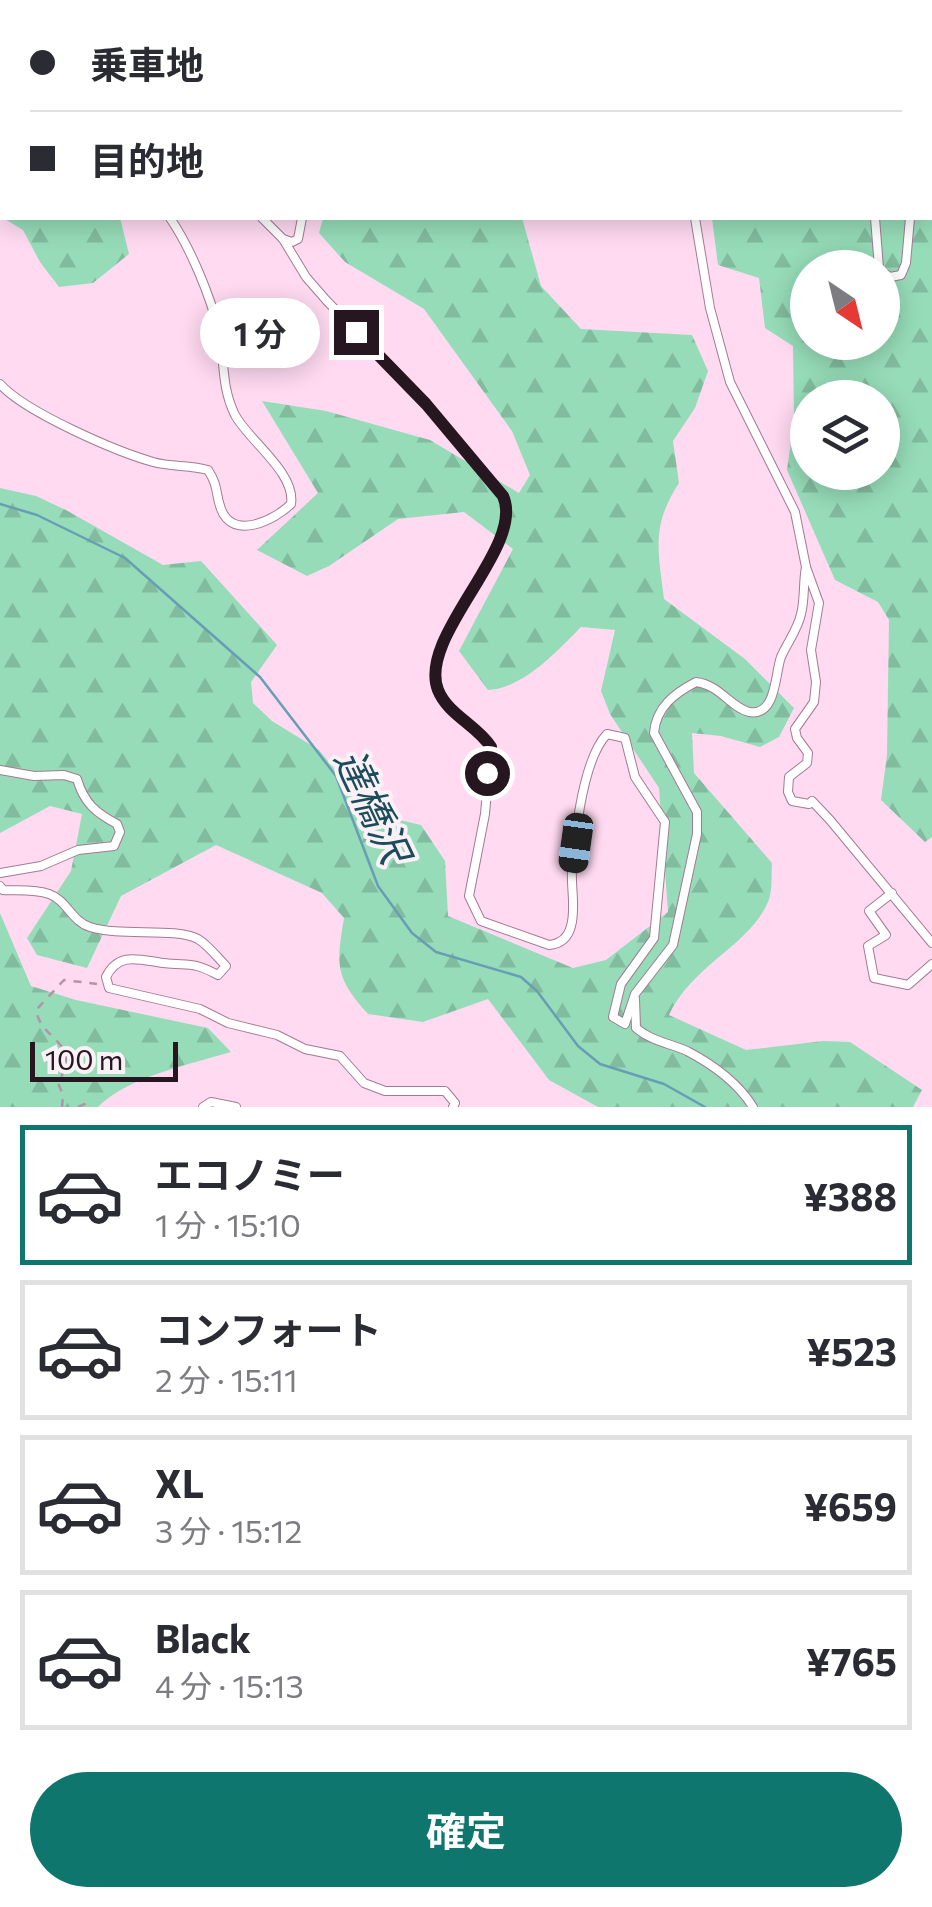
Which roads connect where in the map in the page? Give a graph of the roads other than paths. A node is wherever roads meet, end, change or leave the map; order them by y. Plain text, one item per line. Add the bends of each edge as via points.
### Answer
1 (171, 220) edge
2 (264, 220) edge
3 (302, 220) edge
4 (695, 220) edge
5 (874, 220) edge
6 (910, 220) edge
7 (283, 238) junction
8 (878, 250) edge
9 (900, 276) edge
10 (0, 384) edge
11 (806, 567) junction
12 (0, 770) edge
13 (0, 873) edge
14 (0, 886) edge
15 (892, 893) junction
16 (932, 942) edge
17 (932, 964) edge
18 (635, 994) junction
19 (203, 1107) edge
20 (236, 1107) edge
21 (453, 1107) edge
22 (753, 1107) edge

1 - 10 street via 210,299 223,383 236,417 290,487 292,504 262,523 232,523 208,470 156,463 119,448 38,412
2 - 7 street
3 - 7 street via 298,239
4 - 11 street via 730,382 795,512
5 - 8 street
6 - 9 street
7 - 18 street via 306,277 426,404 508,505 502,532 434,669 445,702 491,747 469,896 482,922 559,944 572,923 572,872 598,743 606,734 625,738 635,776 665,822 654,938 621,984 614,1017 624,1024
11 - 15 street via 819,603 811,650 816,682 814,702 795,729 806,763 789,776 788,792 792,801 812,801
11 - 18 street via 801,616 768,703 746,712 710,684 696,682 664,705 655,721 654,732 697,812 697,834 673,945
12 - 13 street via 77,779 92,809 120,832 114,846
14 - 21 street via 49,894 88,927 197,939 226,966 218,975 198,964 128,958 112,965 109,988 200,1009 340,1056 364,1083 385,1091 445,1091
15 - 16 street
15 - 17 street via 870,911 886,936 868,946 874,978 908,985
18 - 22 street via 636,1028 722,1073
19 - 20 street

